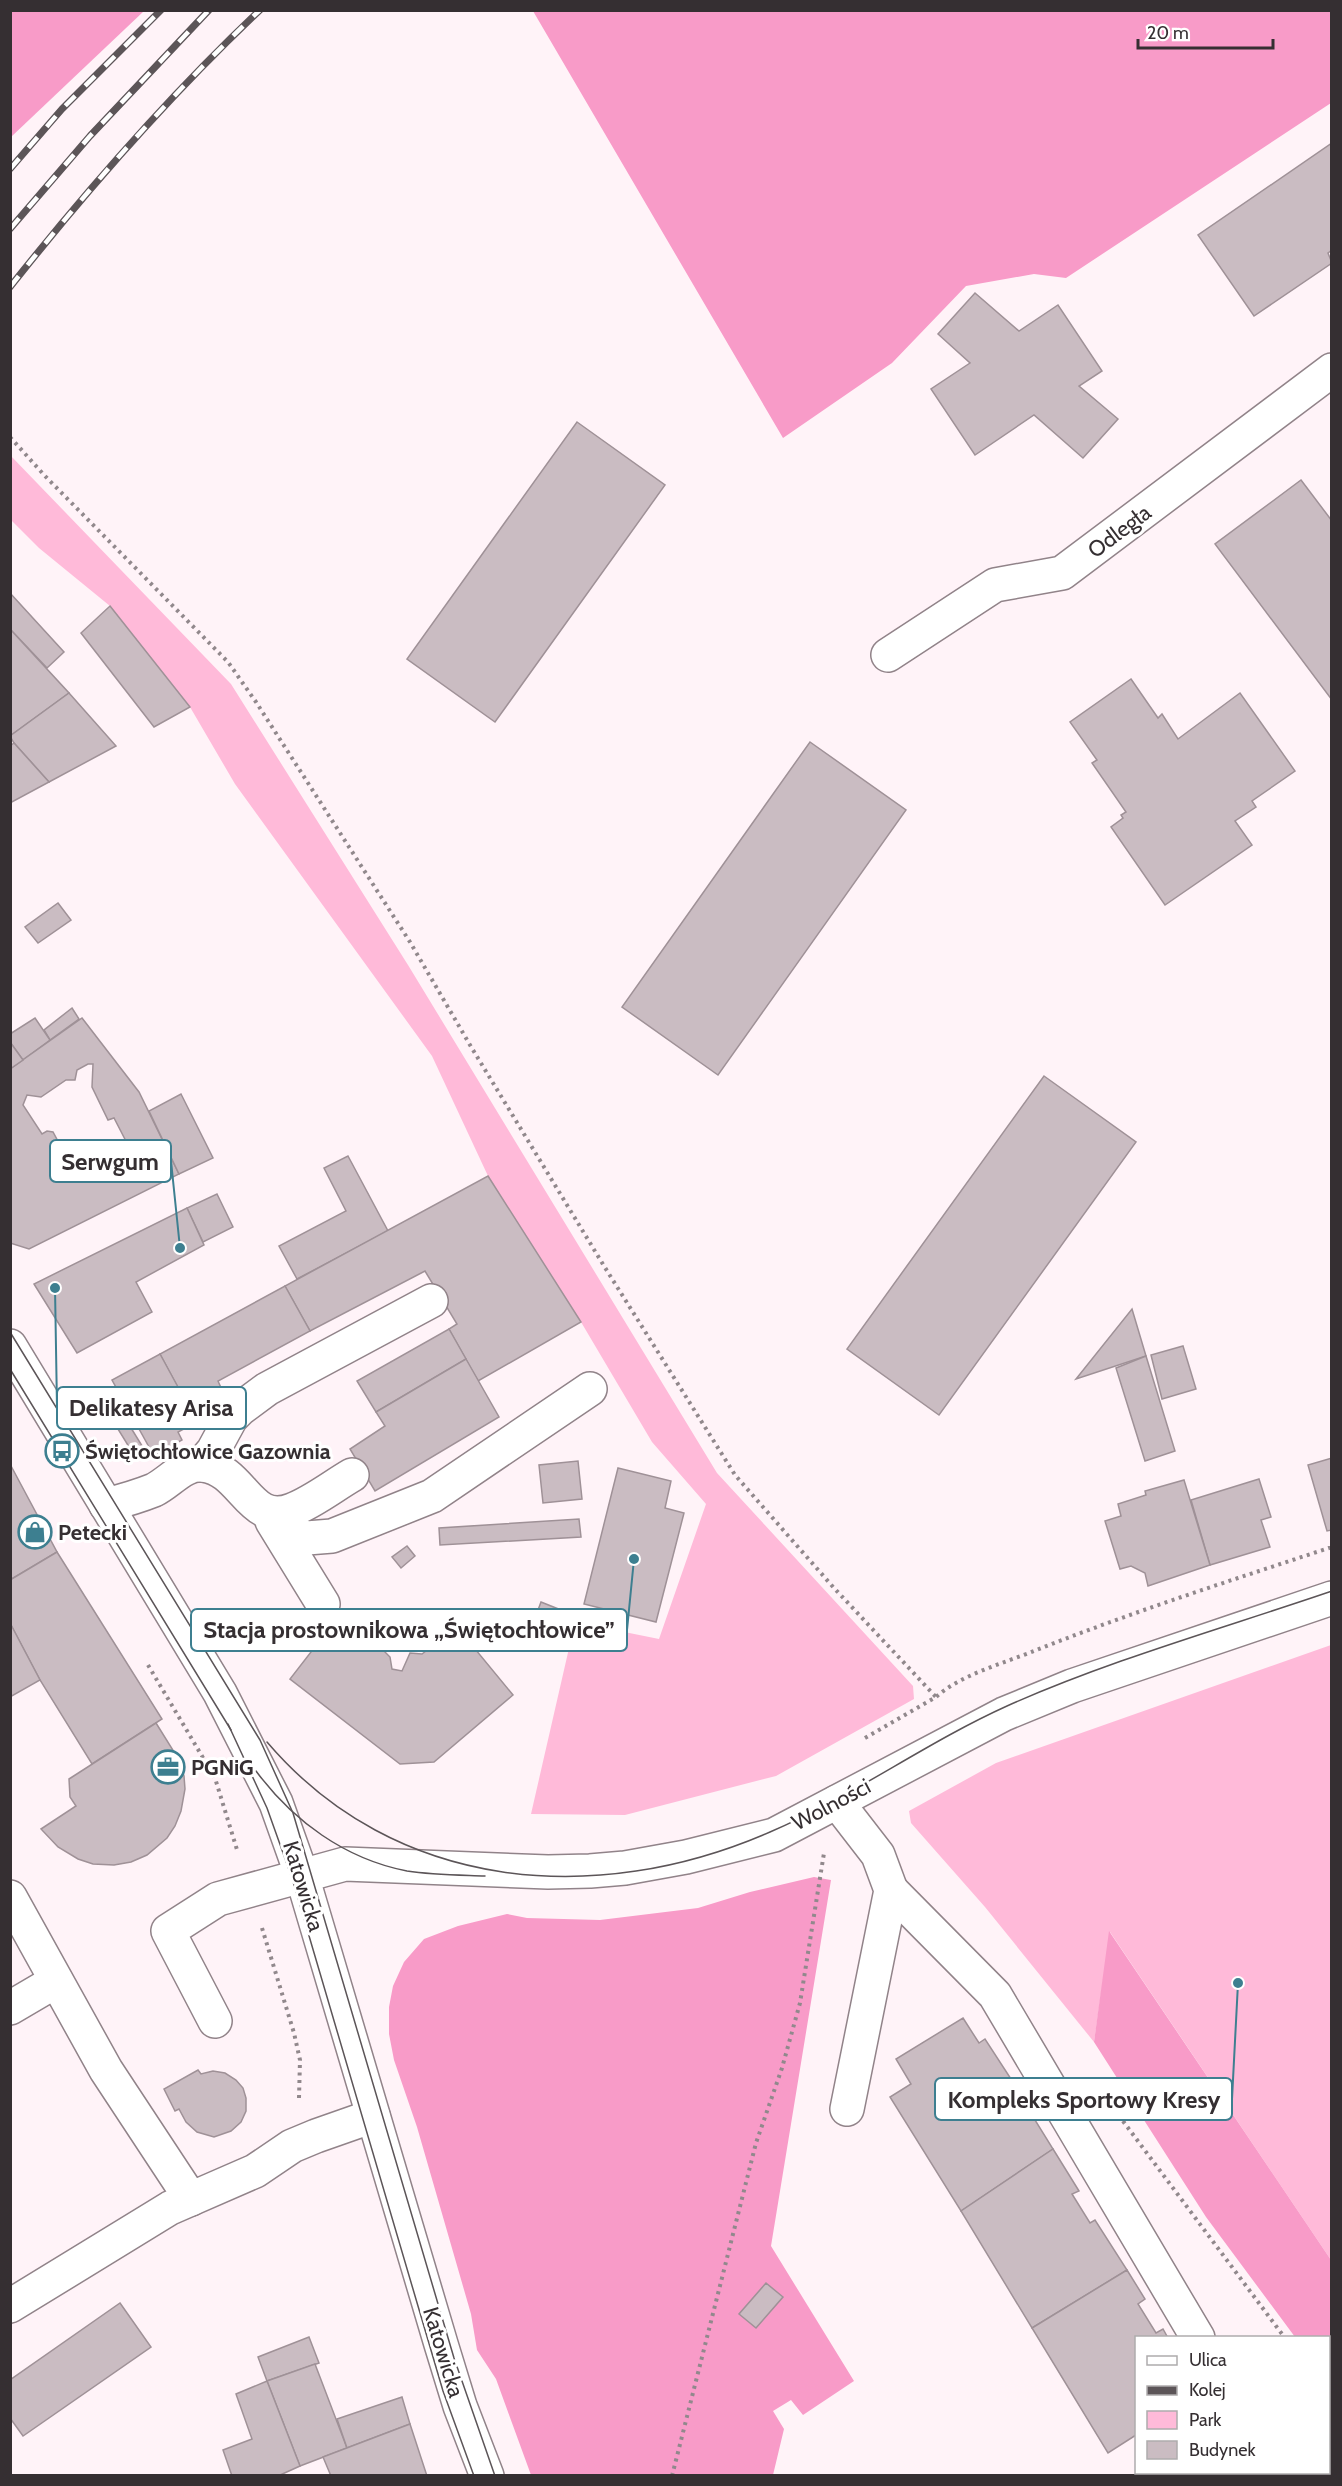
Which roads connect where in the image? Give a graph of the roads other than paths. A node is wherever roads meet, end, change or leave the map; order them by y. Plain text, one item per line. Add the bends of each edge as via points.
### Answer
1 (1332, 370) edge
2 (888, 655) dead end
3 (431, 1301) dead end
4 (10, 1346) edge
5 (590, 1389) dead end
6 (201, 1465) junction
7 (352, 1475) dead end
8 (106, 1505) junction
9 (266, 1515) junction
10 (1332, 1598) edge
11 (323, 1604) dead end
12 (837, 1802) junction
13 (302, 1876) junction
14 (891, 1890) junction
15 (10, 1897) edge
16 (56, 1982) junction
17 (10, 2008) edge
18 (215, 2021) dead end
19 (848, 2109) dead end
20 (372, 2116) junction
21 (191, 2199) junction
22 (10, 2306) edge
23 (1197, 2336) edge
24 (487, 2475) edge

1 - 2 street, Odległa via 1062,573 995,585
3 - 6 street via 267,1389 231,1418
4 - 8 street, Katowicka
5 - 9 street via 432,1496 332,1536 307,1538 290,1533
6 - 8 street via 179,1473 155,1489
6 - 9 street via 226,1472
7 - 9 street via 291,1511
8 - 13 street, Katowicka via 256,1760
9 - 11 street
10 - 12 street, Wolności via 1072,1686 1014,1710
12 - 13 street, Wolności via 774,1834 625,1868 548,1872 345,1864
12 - 14 street via 878,1856
13 - 18 street, Wolności via 218,1899 168,1930
13 - 20 street, Katowicka
14 - 19 street
14 - 23 street via 995,1995
15 - 16 street
16 - 17 street
16 - 21 street via 106,2070
20 - 21 street via 292,2146 255,2171
20 - 24 street, Katowicka via 460,2406
21 - 22 street

